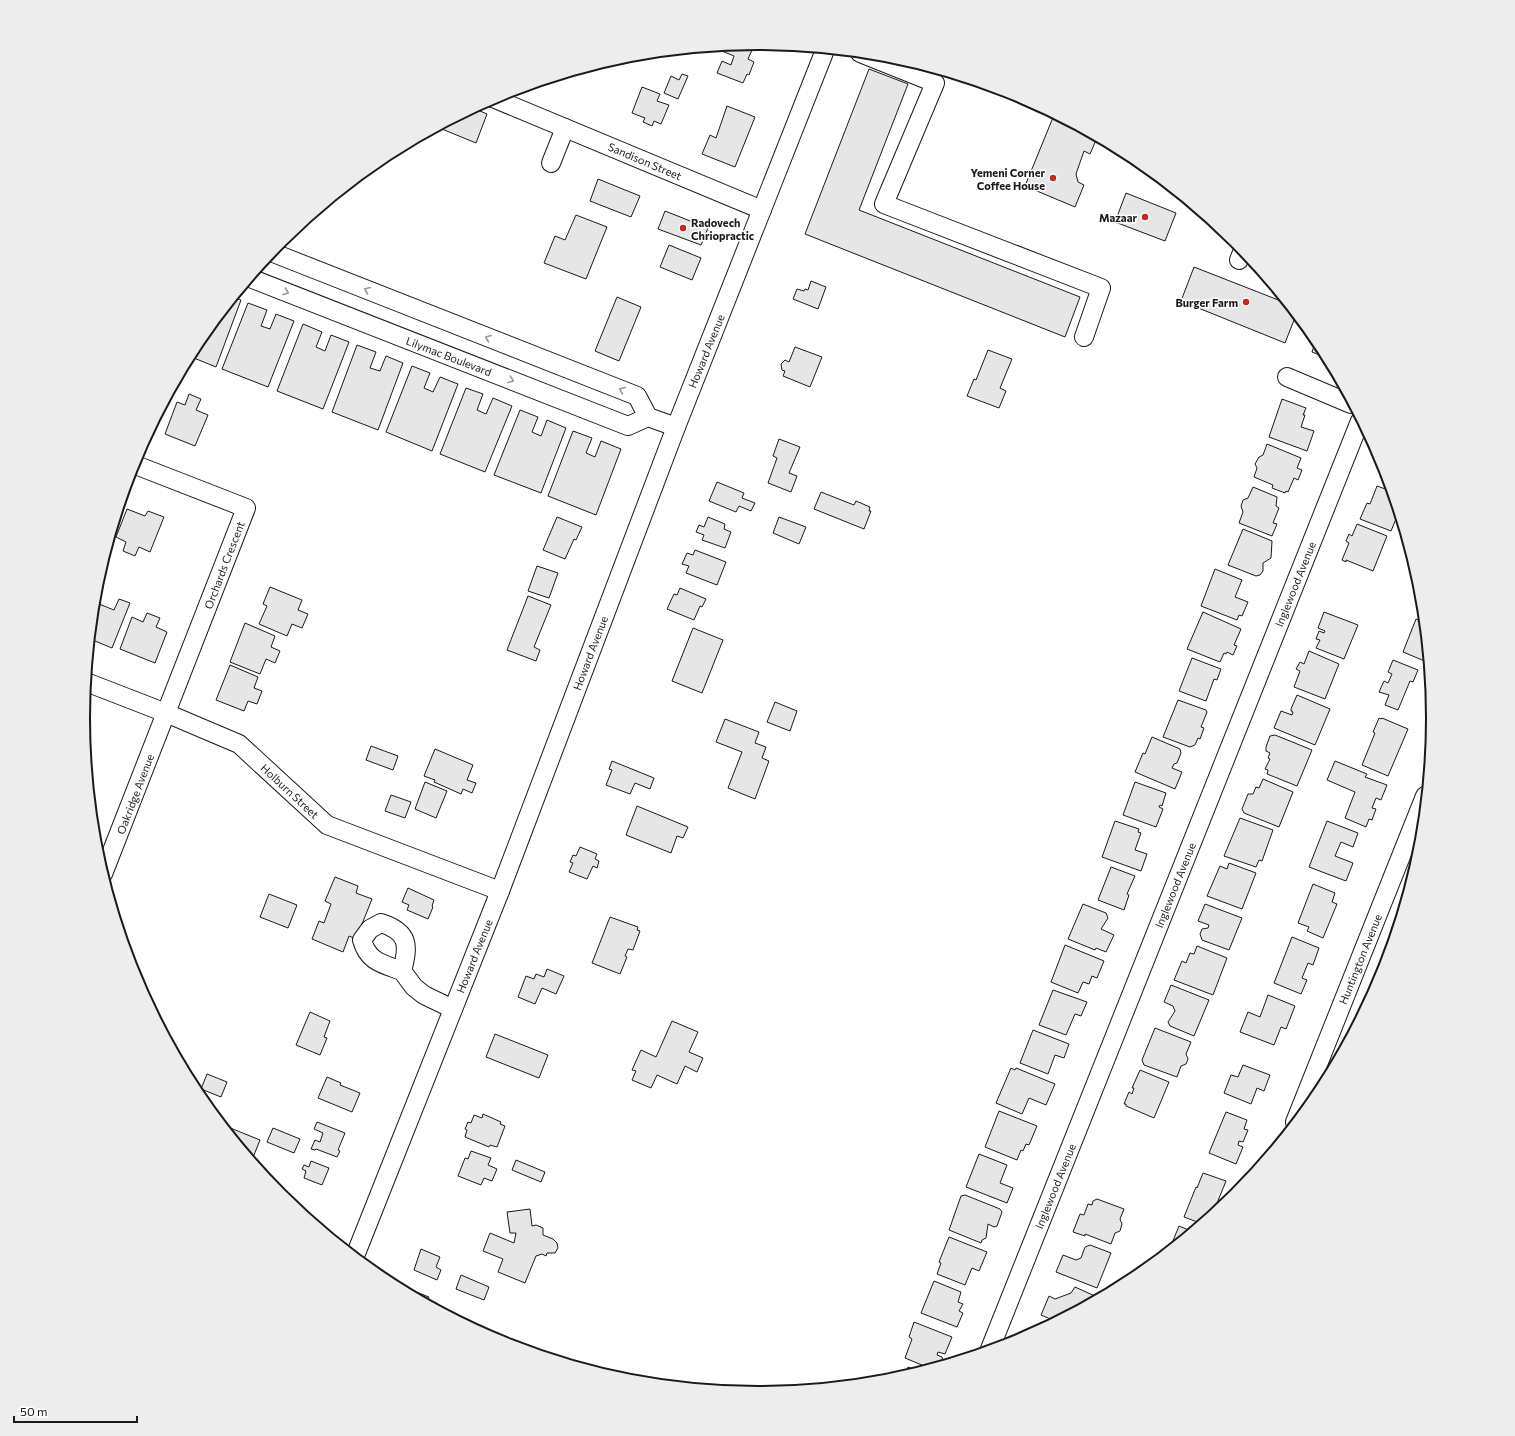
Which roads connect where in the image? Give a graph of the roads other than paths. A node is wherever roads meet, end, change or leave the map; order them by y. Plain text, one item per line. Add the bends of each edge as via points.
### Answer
1 (824, 54) edge
2 (882, 62) edge
3 (503, 101) edge
4 (565, 128) junction
5 (551, 163) dead end
6 (762, 210) junction
7 (277, 254) edge
8 (254, 279) edge
9 (1084, 336) dead end
10 (1287, 377) dead end
11 (1346, 402) edge
12 (648, 416) junction
13 (1358, 426) edge
14 (676, 427) junction
15 (138, 466) edge
16 (91, 684) edge
17 (166, 713) junction
18 (1419, 811) edge
19 (106, 866) edge
20 (500, 891) junction
21 (402, 970) dead end
22 (453, 1009) junction
23 (1302, 1104) edge
24 (357, 1252) edge
25 (992, 1343) edge

1 - 6 street, Howard Avenue
2 - 9 street via 934,83 884,204 1101,288
3 - 4 street, Sandison Street
4 - 5 street
4 - 6 street, Sandison Street
6 - 14 street, Howard Avenue
12 -> 7 street via 637,396
8 -> 12 street, Lilymac Boulevard via 628,426
10 - 11 street
12 - 14 street
13 - 25 street, Inglewood Avenue
14 - 20 street, Howard Avenue
15 - 17 street, Orchards Crescent via 246,508
16 - 17 street, Holburn Street
17 - 19 street, Oakridge Avenue
17 - 20 street, Holburn Street via 239,744 327,825
18 - 23 street, Huntington Avenue
20 - 22 street, Howard Avenue
21 - 22 street via 414,987 424,995
22 - 24 street, Howard Avenue

